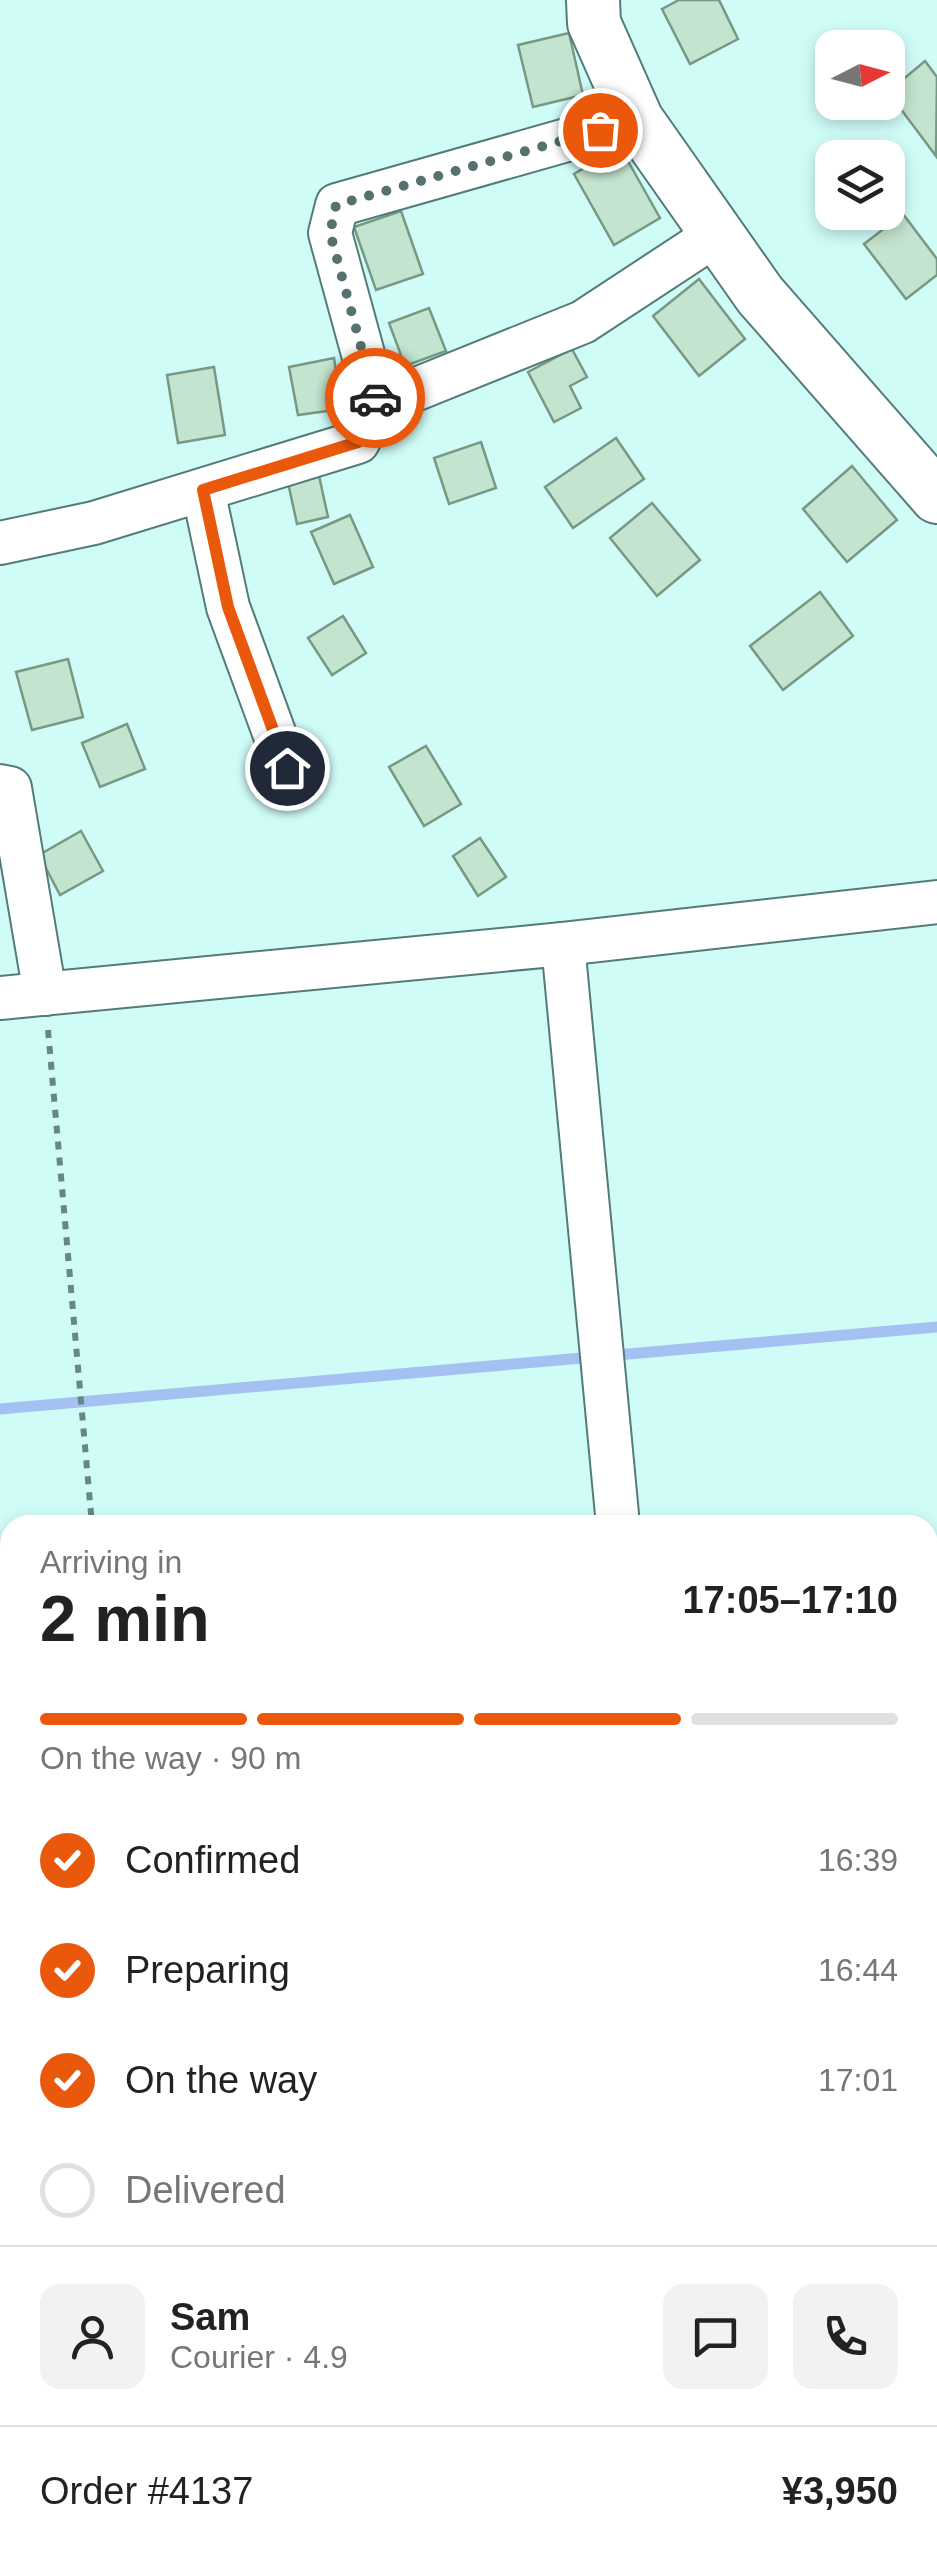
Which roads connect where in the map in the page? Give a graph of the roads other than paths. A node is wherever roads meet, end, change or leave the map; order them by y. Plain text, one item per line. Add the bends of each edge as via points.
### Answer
1 (595, 1) edge
2 (637, 120) junction
3 (717, 234) junction
4 (377, 404) junction
5 (203, 490) junction
6 (937, 498) edge
7 (0, 543) edge
8 (287, 768) dead end
9 (0, 786) edge
10 (937, 902) edge
11 (563, 944) junction
12 (44, 994) junction
13 (0, 998) edge
14 (617, 1515) edge

1 - 2 street via 594,23
2 - 3 street
2 - 4 street via 336,205 330,233
3 - 4 street via 583,322
3 - 6 street via 760,295
4 - 5 street via 358,442
5 - 7 street via 94,524
5 - 8 street via 228,607
9 - 12 street via 10,788
10 - 11 street
11 - 12 street
11 - 14 street
12 - 13 street

